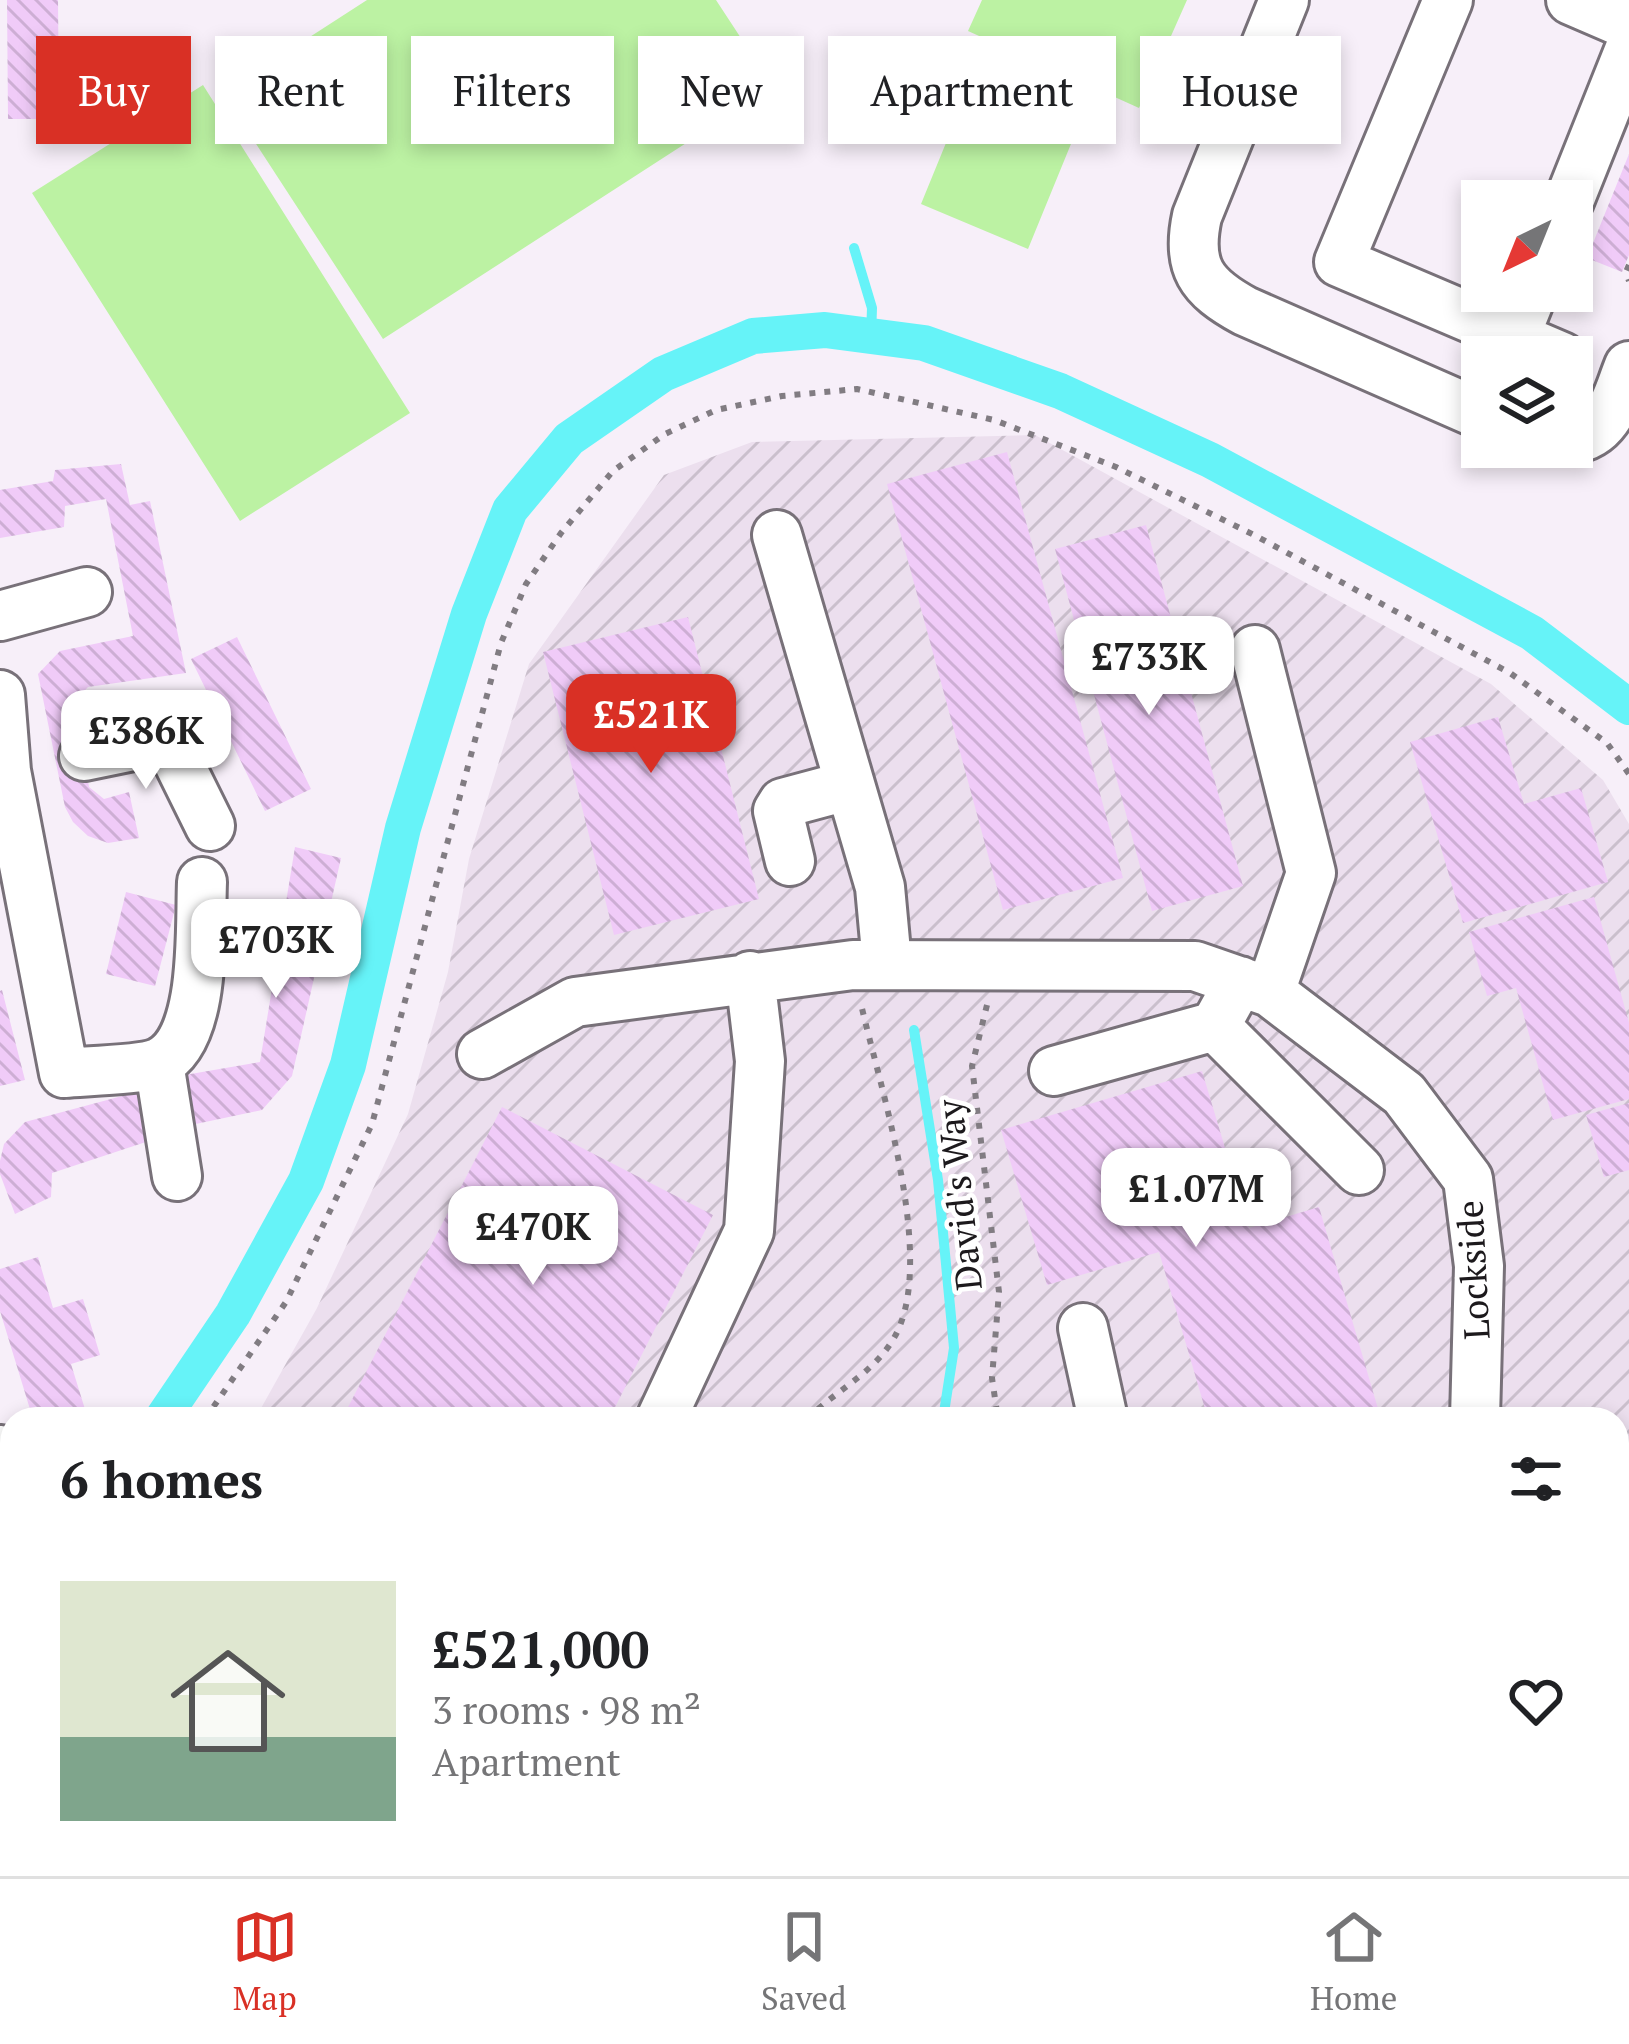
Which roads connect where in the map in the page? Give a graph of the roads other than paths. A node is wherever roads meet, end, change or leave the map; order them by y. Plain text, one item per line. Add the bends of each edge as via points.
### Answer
1 (1285, 0) edge
2 (1448, 0) edge
3 (1571, 0) edge
4 (1629, 25) edge
5 (1629, 51) edge
6 (1577, 180) edge
7 (1525, 312) edge
8 (1515, 336) joint
9 (1593, 367) edge
10 (1625, 375) edge
11 (1461, 406) edge
12 (1593, 433) edge
13 (777, 536) dead end
14 (87, 592) dead end
15 (0, 616) edge
16 (1255, 650) dead end
17 (0, 695) edge
18 (6, 771) junction
19 (850, 785) junction
20 (210, 826) dead end
21 (790, 861) dead end
22 (202, 882) dead end
23 (870, 964) junction
24 (750, 976) junction
25 (1255, 986) junction
26 (1215, 1026) junction
27 (482, 1054) dead end
28 (159, 1063) junction
29 (1054, 1072) dead end
30 (1359, 1170) dead end
31 (177, 1176) dead end
32 (1083, 1328) dead end
33 (667, 1407) edge
34 (1100, 1407) edge
35 (1475, 1407) edge

1 - 11 street via 1197,216 1196,270 1216,295 1245,311
2 - 8 street via 1339,262
3 - 4 street
5 - 6 street
7 - 8 street
9 - 10 street
10 - 12 street via 1606,423
13 - 19 street
14 - 15 street
16 - 25 street via 1311,873
17 - 18 street
18 - 20 street via 166,739
18 - 28 street via 64,1073
19 - 21 street via 783,803
19 - 23 street via 880,887
22 - 28 street via 196,1003 179,1044
23 - 24 street, Lockside
23 - 25 street, Lockside via 1196,966
24 - 27 street, Lockside via 575,1002
24 - 33 street via 760,1061 749,1231
25 - 26 street
25 - 35 street, Lockside via 1404,1094 1468,1179 1479,1266
26 - 29 street
26 - 30 street
28 - 31 street
32 - 34 street

